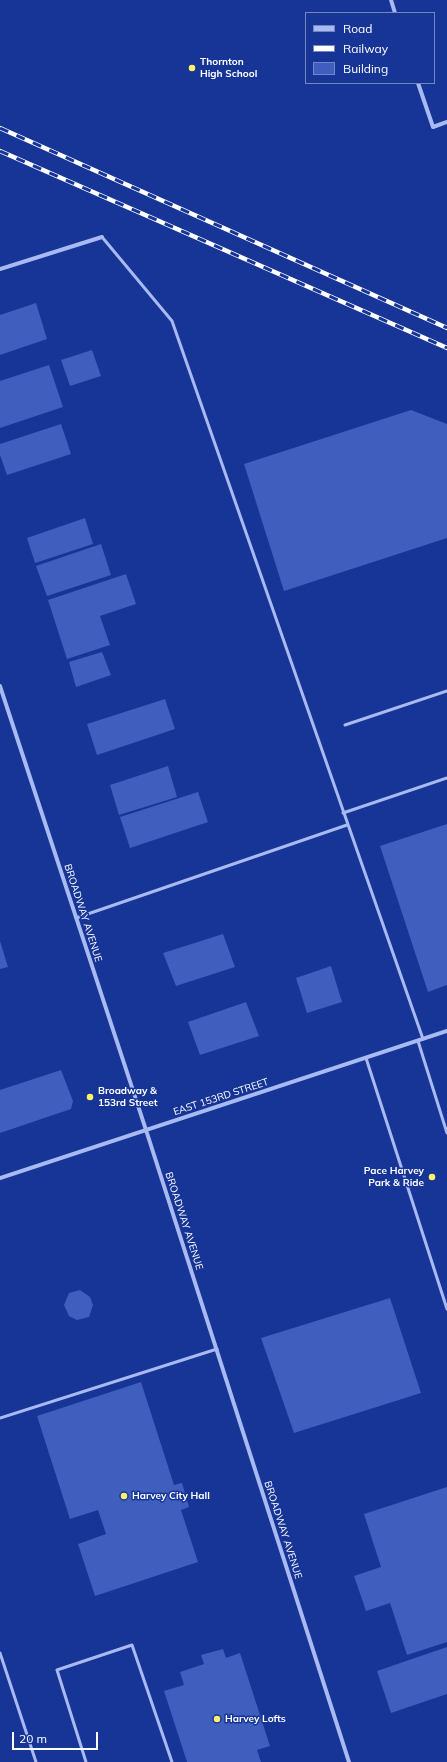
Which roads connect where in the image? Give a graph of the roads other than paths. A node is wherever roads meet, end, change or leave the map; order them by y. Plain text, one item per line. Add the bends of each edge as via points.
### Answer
1 (391, 0) edge
2 (395, 12) edge
3 (418, 84) edge
4 (447, 122) edge
5 (102, 237) joint
6 (0, 269) edge
7 (0, 686) edge
8 (447, 691) edge
9 (344, 725) dead end
10 (447, 778) edge
11 (343, 813) junction
12 (347, 825) junction
13 (76, 918) junction
14 (447, 1031) edge
15 (420, 1040) junction
16 (366, 1058) junction
17 (146, 1130) junction
18 (447, 1133) edge
19 (0, 1178) edge
20 (447, 1309) edge
21 (217, 1349) junction
22 (0, 1418) edge
23 (0, 1653) edge
24 (36, 1762) edge
25 (86, 1762) edge
26 (172, 1762) edge
27 (349, 1762) edge

1 - 2 street
3 - 4 street via 433,126
5 - 6 street
5 - 11 lane via 172,321
7 - 13 street, BROADWAY AVENUE
8 - 9 lane
10 - 11 lane
11 - 12 lane
12 - 13 lane
12 - 15 lane
13 - 17 street, BROADWAY AVENUE
14 - 15 street, EAST 153RD STREET
15 - 16 street, EAST 153RD STREET
15 - 18 lane
16 - 17 street, EAST 153RD STREET
16 - 20 lane
17 - 19 street, EAST 153RD STREET
17 - 21 street, BROADWAY AVENUE
21 - 22 lane
21 - 27 street, BROADWAY AVENUE
23 - 24 lane
25 - 26 lane via 57,1670 132,1645

